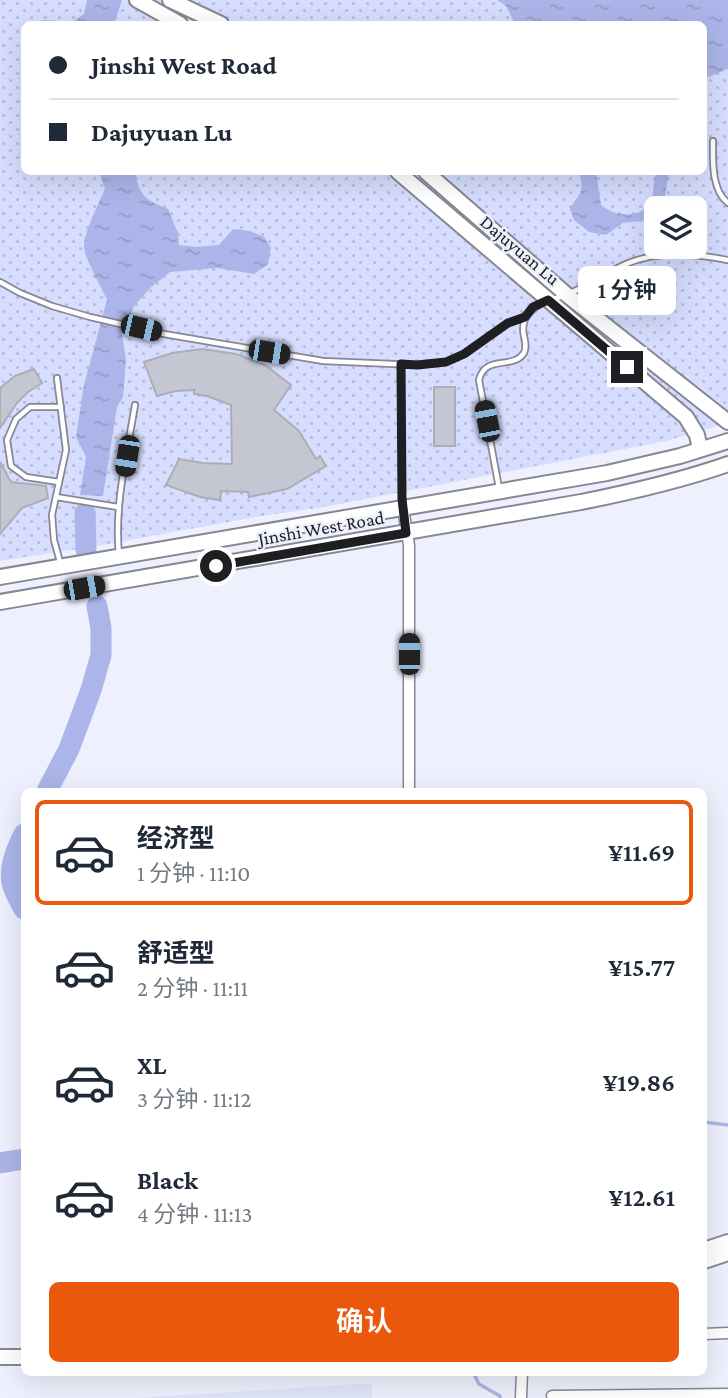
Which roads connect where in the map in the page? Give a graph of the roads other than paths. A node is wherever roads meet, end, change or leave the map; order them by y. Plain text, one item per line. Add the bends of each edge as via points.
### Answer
1 (137, 0) edge
2 (170, 0) edge
3 (175, 21) edge
4 (216, 21) edge
5 (713, 141) dead end
6 (402, 175) edge
7 (429, 175) edge
8 (728, 203) edge
9 (728, 260) edge
10 (0, 282) edge
11 (567, 295) junction
12 (548, 300) junction
13 (525, 317) junction
14 (401, 364) junction
15 (57, 377) dead end
16 (135, 405) dead end
17 (61, 407) junction
18 (728, 422) edge
19 (728, 440) edge
20 (700, 449) junction
21 (728, 464) edge
22 (59, 482) junction
23 (500, 491) junction
24 (56, 497) junction
25 (118, 507) junction
26 (403, 508) junction
27 (406, 533) junction
28 (119, 556) junction
29 (61, 567) junction
30 (0, 577) edge
31 (0, 602) edge
32 (409, 788) edge
33 (728, 1242) edge
34 (707, 1249) edge
35 (728, 1253) edge
36 (707, 1260) edge
37 (728, 1333) edge
38 (707, 1334) edge
39 (21, 1347) edge
40 (0, 1348) edge
41 (0, 1357) edge
42 (21, 1357) edge
43 (522, 1376) edge
44 (728, 1394) edge
45 (552, 1396) dead end
46 (625, 1397) edge
47 (521, 1398) edge

1 - 3 main road
2 - 4 main road
5 - 8 lane via 713,173
6 - 12 main road, Dajuyuan Lu
7 - 11 main road, Dajuyuan Lu
9 - 11 lane via 682,254 642,260
10 - 14 lane via 52,306 90,317 229,346 323,361
11 - 12 lane
11 - 18 main road, Dajuyuan Lu
12 - 13 lane
12 - 20 main road, Dajuyuan Lu via 686,417
13 - 14 lane via 446,362
13 - 23 lane via 523,353 516,360 489,365 479,380
14 - 26 lane
15 - 17 lane
16 - 25 lane
17 - 22 lane via 66,450
17 - 22 lane via 30,407 16,419 6,440 11,467 26,477
19 - 20 main road, Jinshi West Road
20 - 23 main road, Jinshi West Road via 607,473
21 - 27 main road, Jinshi West Road via 649,488
22 - 24 lane
23 - 26 main road, Jinshi West Road
24 - 25 lane
24 - 29 lane via 52,514
25 - 28 lane
26 - 27 street
26 - 28 main road, Jinshi West Road
27 - 31 main road, Jinshi West Road
27 - 32 street
28 - 29 main road, Jinshi West Road
29 - 30 main road, Jinshi West Road
33 - 34 main road
35 - 36 main road
37 - 38 street
39 - 40 main road
41 - 42 main road
43 - 47 street
44 - 46 street
45 - 46 street

